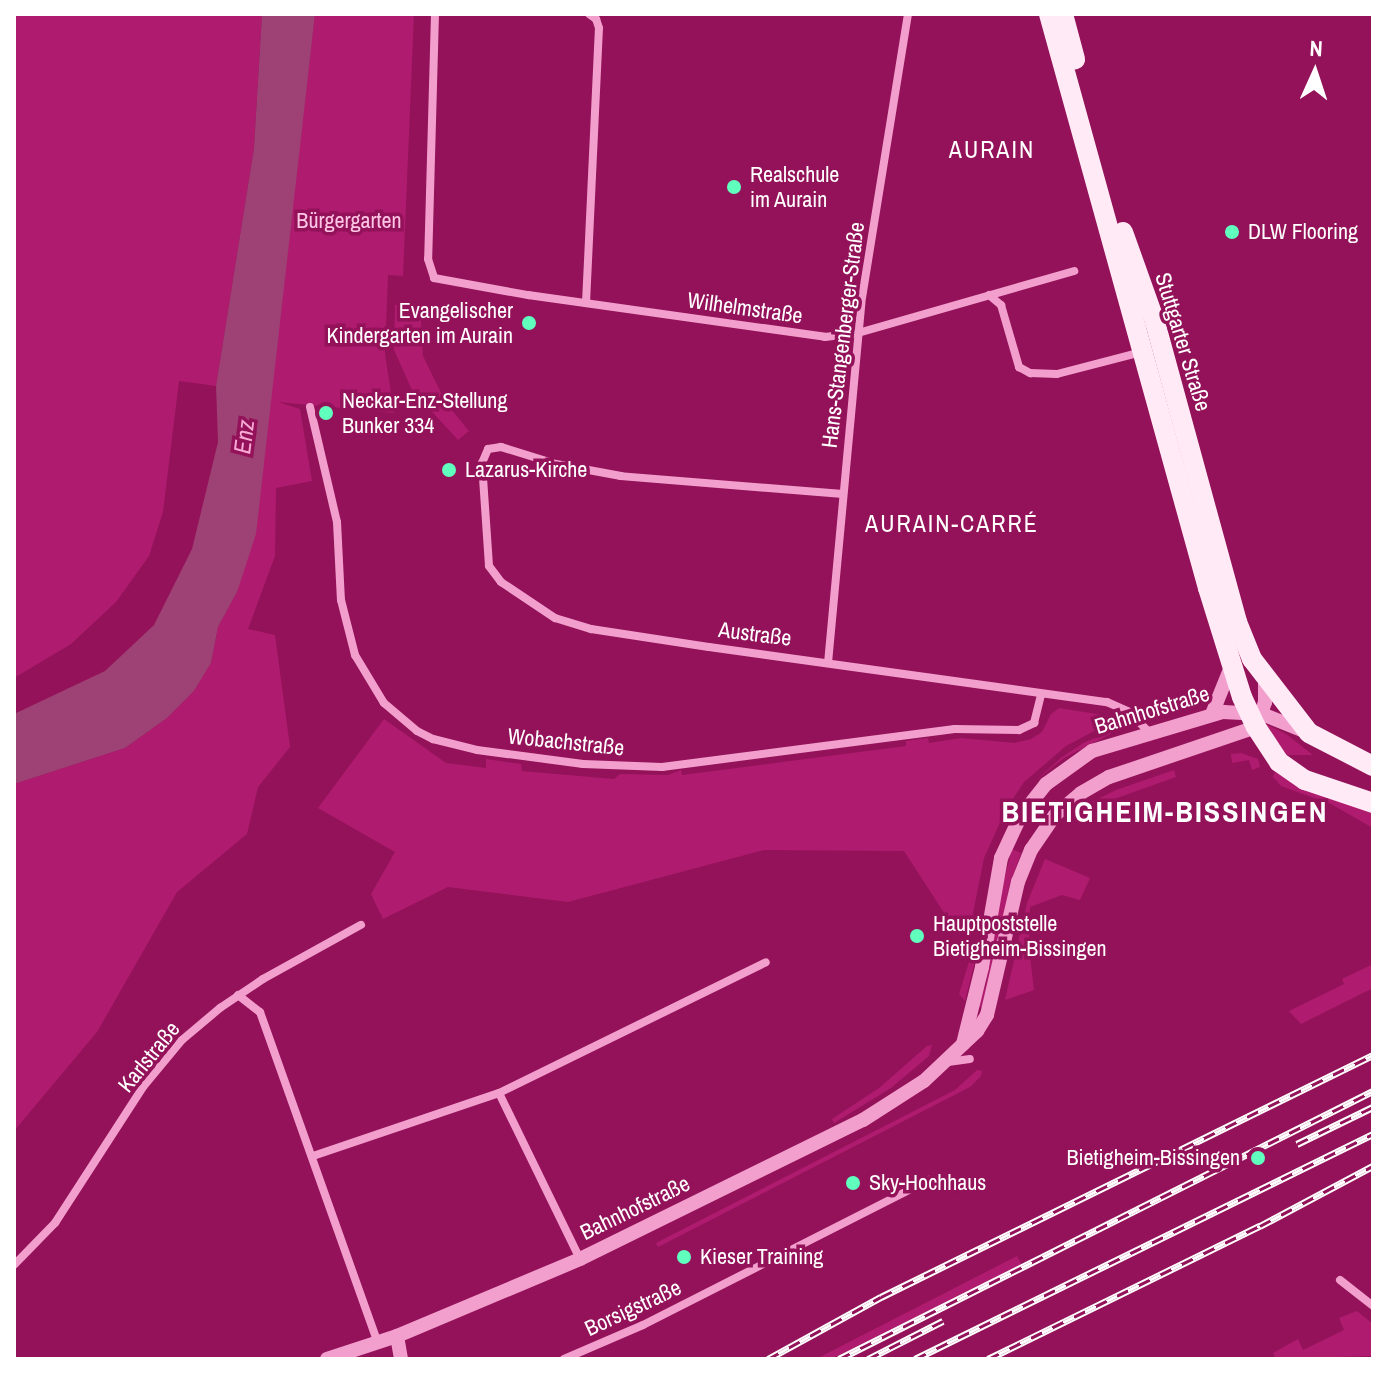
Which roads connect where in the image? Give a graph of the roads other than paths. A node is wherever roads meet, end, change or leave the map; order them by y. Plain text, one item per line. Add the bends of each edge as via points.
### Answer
1 (435, 14) edge
2 (589, 14) edge
3 (908, 14) edge
4 (1049, 14) edge
5 (1063, 14) edge
6 (1074, 271) dead end
7 (989, 295) junction
8 (586, 303) junction
9 (858, 333) junction
10 (1152, 348) junction
11 (310, 407) dead end
12 (843, 494) junction
13 (828, 663) junction
14 (1231, 667) junction
15 (1265, 680) junction
16 (1041, 695) junction
17 (1212, 714) junction
18 (1255, 717) junction
19 (1149, 732) junction
20 (1309, 733) junction
21 (1373, 766) edge
22 (1373, 803) edge
23 (361, 925) dead end
24 (766, 962) dead end
25 (238, 995) junction
26 (963, 1044) junction
27 (970, 1059) dead end
28 (943, 1064) junction
29 (499, 1093) junction
30 (313, 1156) junction
31 (929, 1180) dead end
32 (580, 1259) junction
33 (14, 1265) edge
34 (1340, 1280) dead end
35 (1373, 1306) edge
36 (397, 1336) junction
37 (378, 1343) junction
38 (329, 1359) edge
39 (381, 1359) edge
40 (401, 1359) edge
41 (564, 1359) edge

1 - 8 street, Wilhelmstraße via 428,259 434,278
2 - 8 street via 599,28
3 - 9 street, Hans-Stangenberger-Straße
4 - 10 main road, Stuttgarter Straße
5 - 10 main road, Stuttgarter Straße
6 - 7 street, Wilhelmstraße
7 - 9 street, Wilhelmstraße
7 - 10 street via 1001,305 1019,367 1030,373 1057,374
8 - 9 street, Wilhelmstraße via 825,337
9 - 12 street, Hans-Stangenberger-Straße
10 - 14 main road, Stuttgarter Straße
10 - 15 main road, Stuttgarter Straße via 1237,622
11 - 16 street, Wobachstraße via 337,522 341,600 355,655 384,703 433,739 583,764 662,767 955,729 1019,730 1034,723
12 - 13 street, Hans-Stangenberger-Straße
12 - 13 street, Austraße via 621,476 494,448 484,454 482,463 489,566 501,582 555,618 591,629
13 - 16 street, Austraße
14 - 17 street
14 - 18 main road, Stuttgarter Straße
15 - 18 street
15 - 20 main road, Stuttgarter Straße
16 - 19 street, Austraße via 1118,705
17 - 18 street, Bahnhofstraße
17 - 19 street, Bahnhofstraße
18 - 20 street, Stuttgarter Straße
18 - 22 main road via 1272,754 1292,773
18 - 26 street, Bahnhofstraße via 1109,777 1065,805 1031,850 1013,900 990,1006
19 - 26 street, Bahnhofstraße via 1074,761 1046,784 1020,817 996,873 982,967
20 - 21 main road, Stuttgarter Straße
23 - 25 street, Karlstraße
24 - 29 street
25 - 30 street via 260,1012
25 - 33 street, Karlstraße via 159,1065 55,1223
26 - 28 street, Bahnhofstraße
27 - 28 street, Bahnhofstraße
28 - 32 street, Bahnhofstraße via 896,1102 863,1120
29 - 30 street
29 - 32 street
30 - 37 street
31 - 41 street, Borsigstraße via 643,1325
32 - 36 street, Bahnhofstraße
34 - 35 street
36 - 37 street, Bahnhofstraße
36 - 40 street
37 - 38 street, Bahnhofstraße
37 - 39 street

